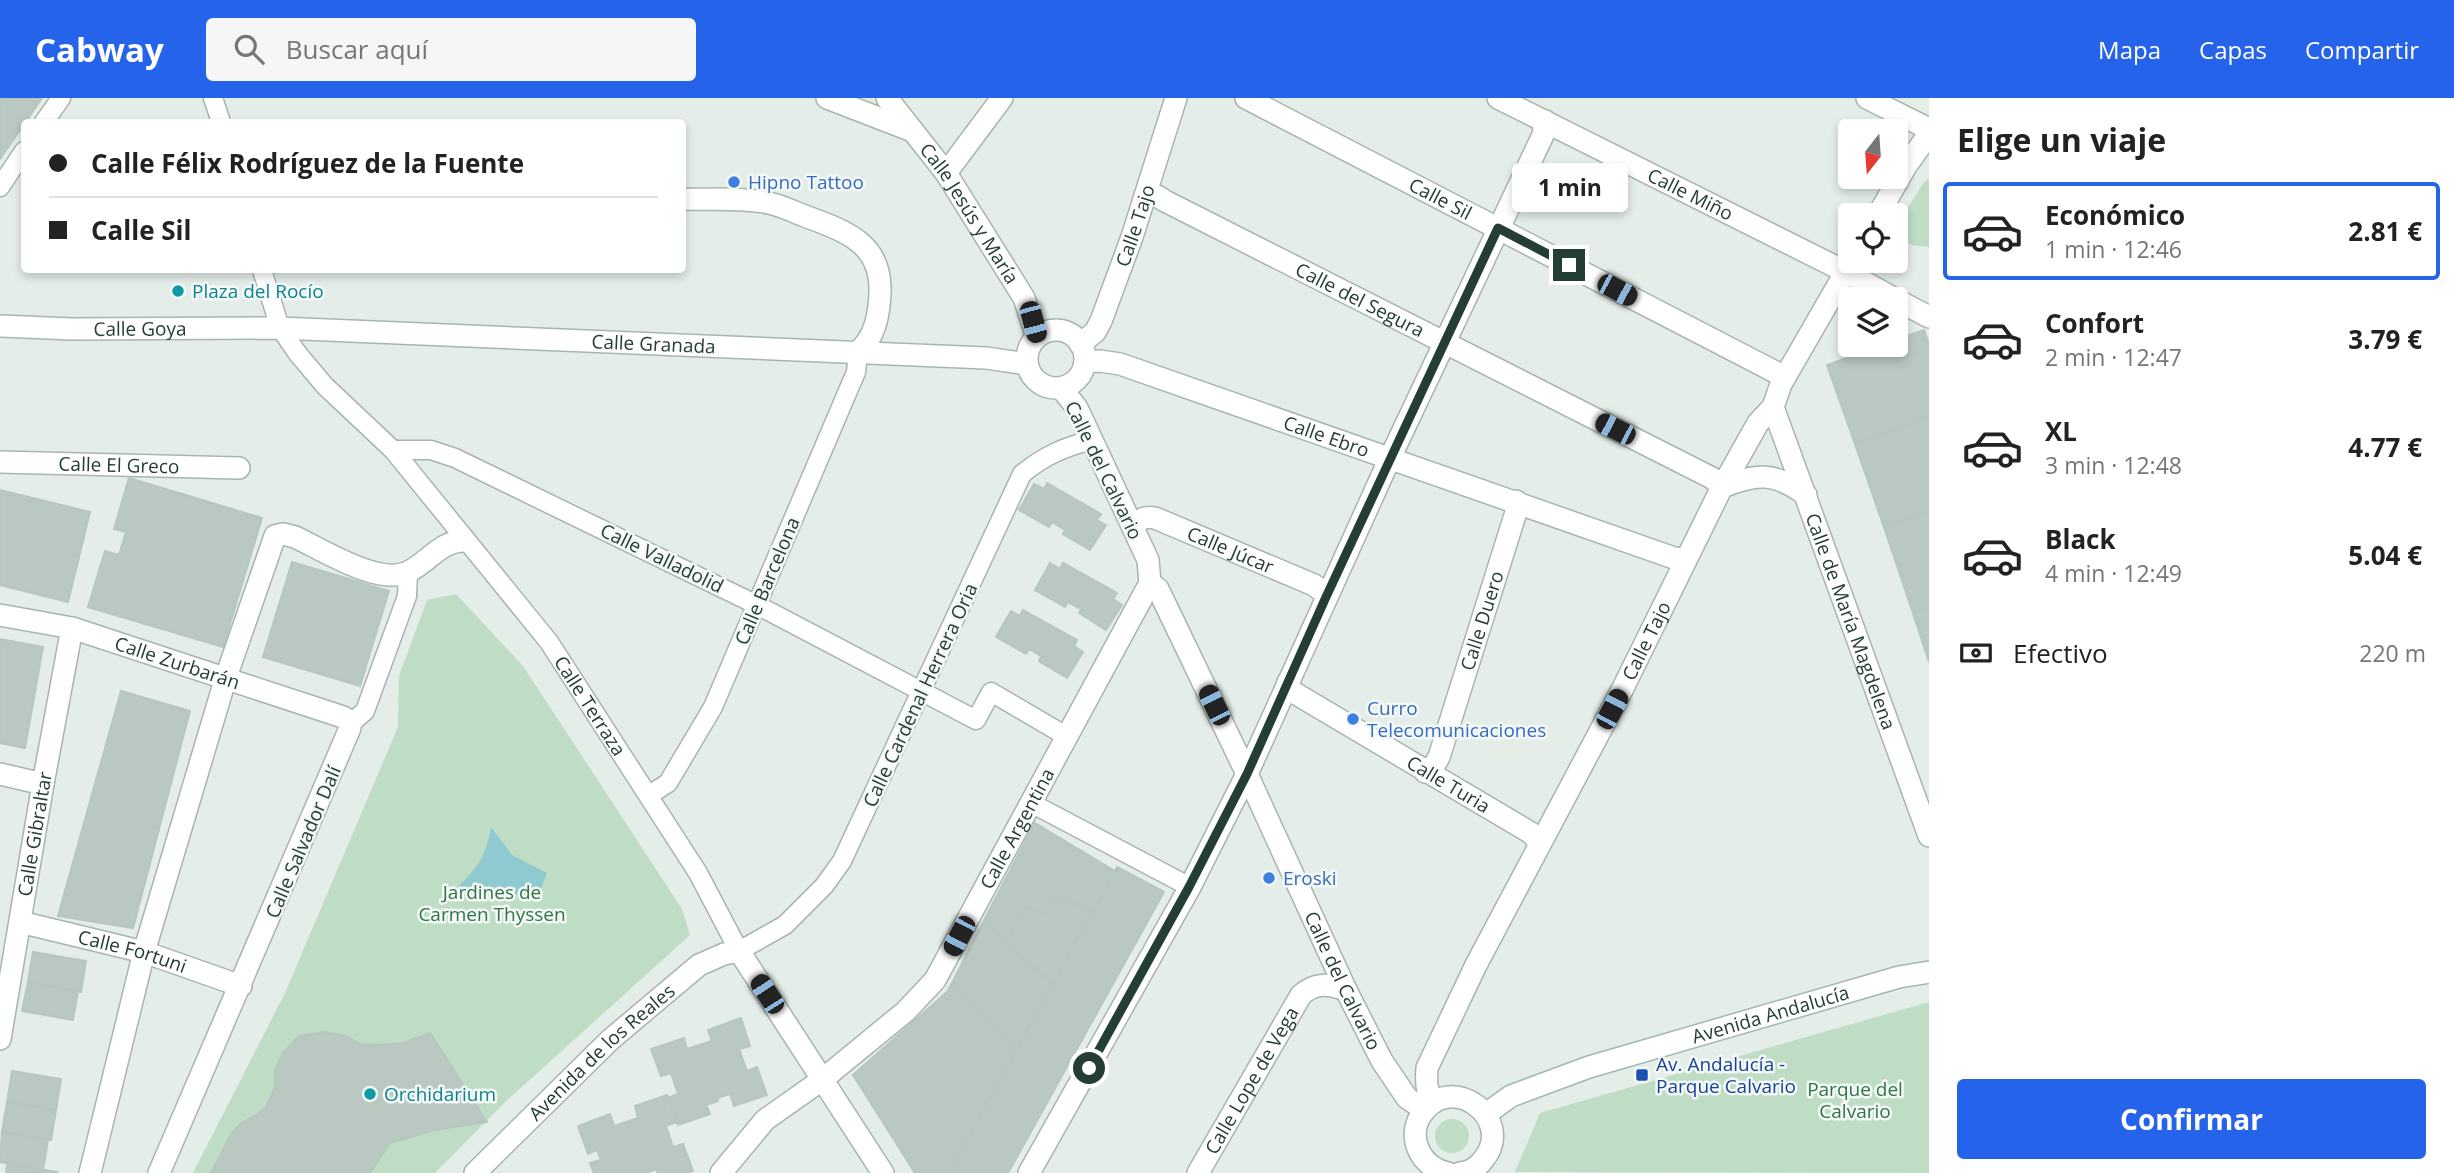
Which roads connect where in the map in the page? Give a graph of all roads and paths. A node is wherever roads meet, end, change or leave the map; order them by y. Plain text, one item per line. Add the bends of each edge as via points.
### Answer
1 (61, 98) edge
2 (214, 98) edge
3 (827, 98) edge
4 (887, 98) edge
5 (1002, 98) edge
6 (1176, 98) edge
7 (1246, 98) edge
8 (1497, 98) edge
9 (1867, 98) edge
10 (46, 119) edge
11 (219, 119) edge
12 (1545, 121) junction
13 (1929, 128) edge
14 (910, 130) junction
15 (1929, 134) edge
16 (21, 156) edge
17 (946, 173) junction
18 (0, 187) edge
19 (1145, 196) junction
20 (686, 199) edge
21 (1885, 203) edge
22 (1498, 228) junction
23 (1838, 261) edge
24 (263, 273) edge
25 (1845, 273) edge
26 (1859, 273) edge
27 (1878, 287) edge
28 (1908, 306) edge
29 (1929, 317) edge
30 (0, 326) edge
31 (281, 328) junction
32 (1037, 337) junction
33 (1444, 342) junction
34 (859, 352) junction
35 (1083, 353) junction
36 (1027, 364) junction
37 (1785, 377) junction
38 (1061, 388) junction
39 (1773, 407) junction
40 (1092, 440) junction
41 (393, 450) junction
42 (1390, 458) junction
43 (0, 461) edge
44 (239, 468) dead end
45 (1722, 487) junction
46 (1806, 495) junction
47 (1516, 501) junction
48 (1133, 528) junction
49 (465, 541) junction
50 (1685, 559) junction
51 (408, 572) junction
52 (1150, 583) junction
53 (1326, 597) junction
54 (757, 605) junction
55 (0, 615) edge
56 (72, 628) junction
57 (226, 677) junction
58 (1288, 682) junction
59 (923, 691) junction
60 (349, 725) junction
61 (1066, 736) junction
62 (1425, 772) junction
63 (0, 774) edge
64 (1247, 774) junction
65 (43, 784) junction
66 (649, 795) junction
67 (1031, 803) junction
68 (1929, 836) edge
69 (1540, 843) junction
70 (1189, 887) junction
71 (20, 922) junction
72 (739, 951) junction
73 (144, 952) junction
74 (1929, 960) edge
75 (1929, 972) edge
76 (1899, 977) junction
77 (241, 986) junction
78 (1346, 990) junction
79 (0, 1039) edge
80 (823, 1079) junction
81 (1429, 1106) junction
82 (1486, 1115) junction
83 (1435, 1171) edge
84 (90, 1173) edge
85 (159, 1173) edge
86 (475, 1173) edge
87 (721, 1173) edge
88 (883, 1173) edge
89 (1028, 1173) edge
90 (1198, 1173) edge
91 (1460, 1173) edge

1 - 10 street
2 - 11 street
3 - 14 street
4 - 14 street, Calle Jesús y María
5 - 17 street
6 - 19 street, Calle Tajo
7 - 22 street, Calle Sil
8 - 12 street, Calle Miño
9 - 13 street
12 - 22 street via 1543,135
12 - 23 street, Calle Miño
14 - 17 street, Calle Jesús y María
15 - 21 street
16 - 18 street
17 - 32 street, Calle Jesús y María via 1024,298
19 - 33 street, Calle del Segura via 1157,197
19 - 35 street, Calle Tajo via 1101,321
20 - 34 street via 770,203 856,237 870,253 880,288 873,334
22 - 33 street
22 - 37 street, Calle Sil
24 - 31 street, Calle Terraza
25 - 37 street, Calle Tajo
26 - 27 street, Calle Miño
28 - 29 street, Calle Miño
30 - 31 street, Calle Goya
31 - 34 street, Calle Granada
31 - 41 street, Calle Terraza via 325,386
32 - 35 street via 1068,333
32 - 36 street via 1028,349
33 - 42 street
33 - 45 street, Calle del Segura
34 - 36 street, Calle Granada
34 - 54 street, Calle Barcelona via 856,372
35 - 38 street via 1077,380
35 - 42 street, Calle Ebro
36 - 38 street via 1043,385
37 - 39 street, Calle Tajo
38 - 40 street, Calle del Calvario
39 - 45 street, Calle Tajo via 1758,422
39 - 46 street, Calle de María Magdelena
40 - 48 street, Calle del Calvario
40 - 59 street, Calle Cardenal Herrera Oria via 1041,458 1022,474
41 - 49 street, Calle Terraza
41 - 54 street, Calle Valladolid via 431,450 456,458
42 - 47 street, Calle Ebro
42 - 53 street
43 - 44 street, Calle El Greco
45 - 46 street via 1761,476 1791,484
45 - 50 street, Calle Tajo
46 - 68 street, Calle de María Magdelena
47 - 50 street, Calle Ebro
47 - 62 street, Calle Duero via 1439,757
48 - 52 street, Calle del Calvario via 1148,560
48 - 53 street, Calle Júcar via 1142,519 1155,518 1314,585
49 - 51 street via 448,543
49 - 66 street, Calle Terraza via 549,642
50 - 69 street, Calle Tajo
51 - 57 street via 372,573 295,537 275,536
51 - 60 street, Calle Salvador Dalí via 407,596 365,711
52 - 61 street, Calle Argentina
52 - 64 street, Calle del Calvario via 1158,589
53 - 58 street
54 - 59 street, Calle Valladolid
54 - 66 street, Calle Barcelona via 713,706 668,783
55 - 56 street, Calle Zurbarán
56 - 57 street, Calle Zurbarán
56 - 65 street, Calle Gibraltar
57 - 60 street, Calle Zurbarán via 343,717
57 - 73 street
58 - 62 street, Calle Turia via 1298,695
58 - 64 street
59 - 61 street, Calle Valladolid via 976,720 992,692
59 - 72 street, Calle Cardenal Herrera Oria via 842,861 785,925
60 - 77 street, Calle Salvador Dalí
61 - 67 street, Calle Argentina
62 - 69 street, Calle Turia via 1531,833
63 - 65 street
64 - 70 street
64 - 78 street, Calle del Calvario
65 - 71 street, Calle Gibraltar
66 - 72 street, Calle Terraza
67 - 70 street
67 - 80 street, Calle Argentina via 935,980 906,1011
69 - 81 street, Calle Tajo via 1430,1061
70 - 89 street
71 - 73 street, Calle Fortuni
71 - 79 street, Calle Gibraltar
72 - 80 street, Calle Terraza
72 - 86 street, Avenida de los Reales via 699,965 610,1040
73 - 77 street, Calle Fortuni
73 - 84 street
74 - 76 street, Avenida Andalucía
75 - 76 street, Avenida Andalucía
76 - 82 street, Avenida Andalucía via 1578,1071 1511,1096
77 - 85 street, Calle Salvador Dalí
78 - 81 street, Calle del Calvario via 1396,1084 1407,1098
78 - 90 street, Calle Lope de Vega via 1323,984 1301,995
80 - 87 street, Calle Argentina via 765,1120
80 - 88 street, Calle Terraza
81 - 82 street via 1462,1098
81 - 83 street via 1418,1120 1416,1145
82 - 91 street via 1491,1125 1490,1148 1477,1166

